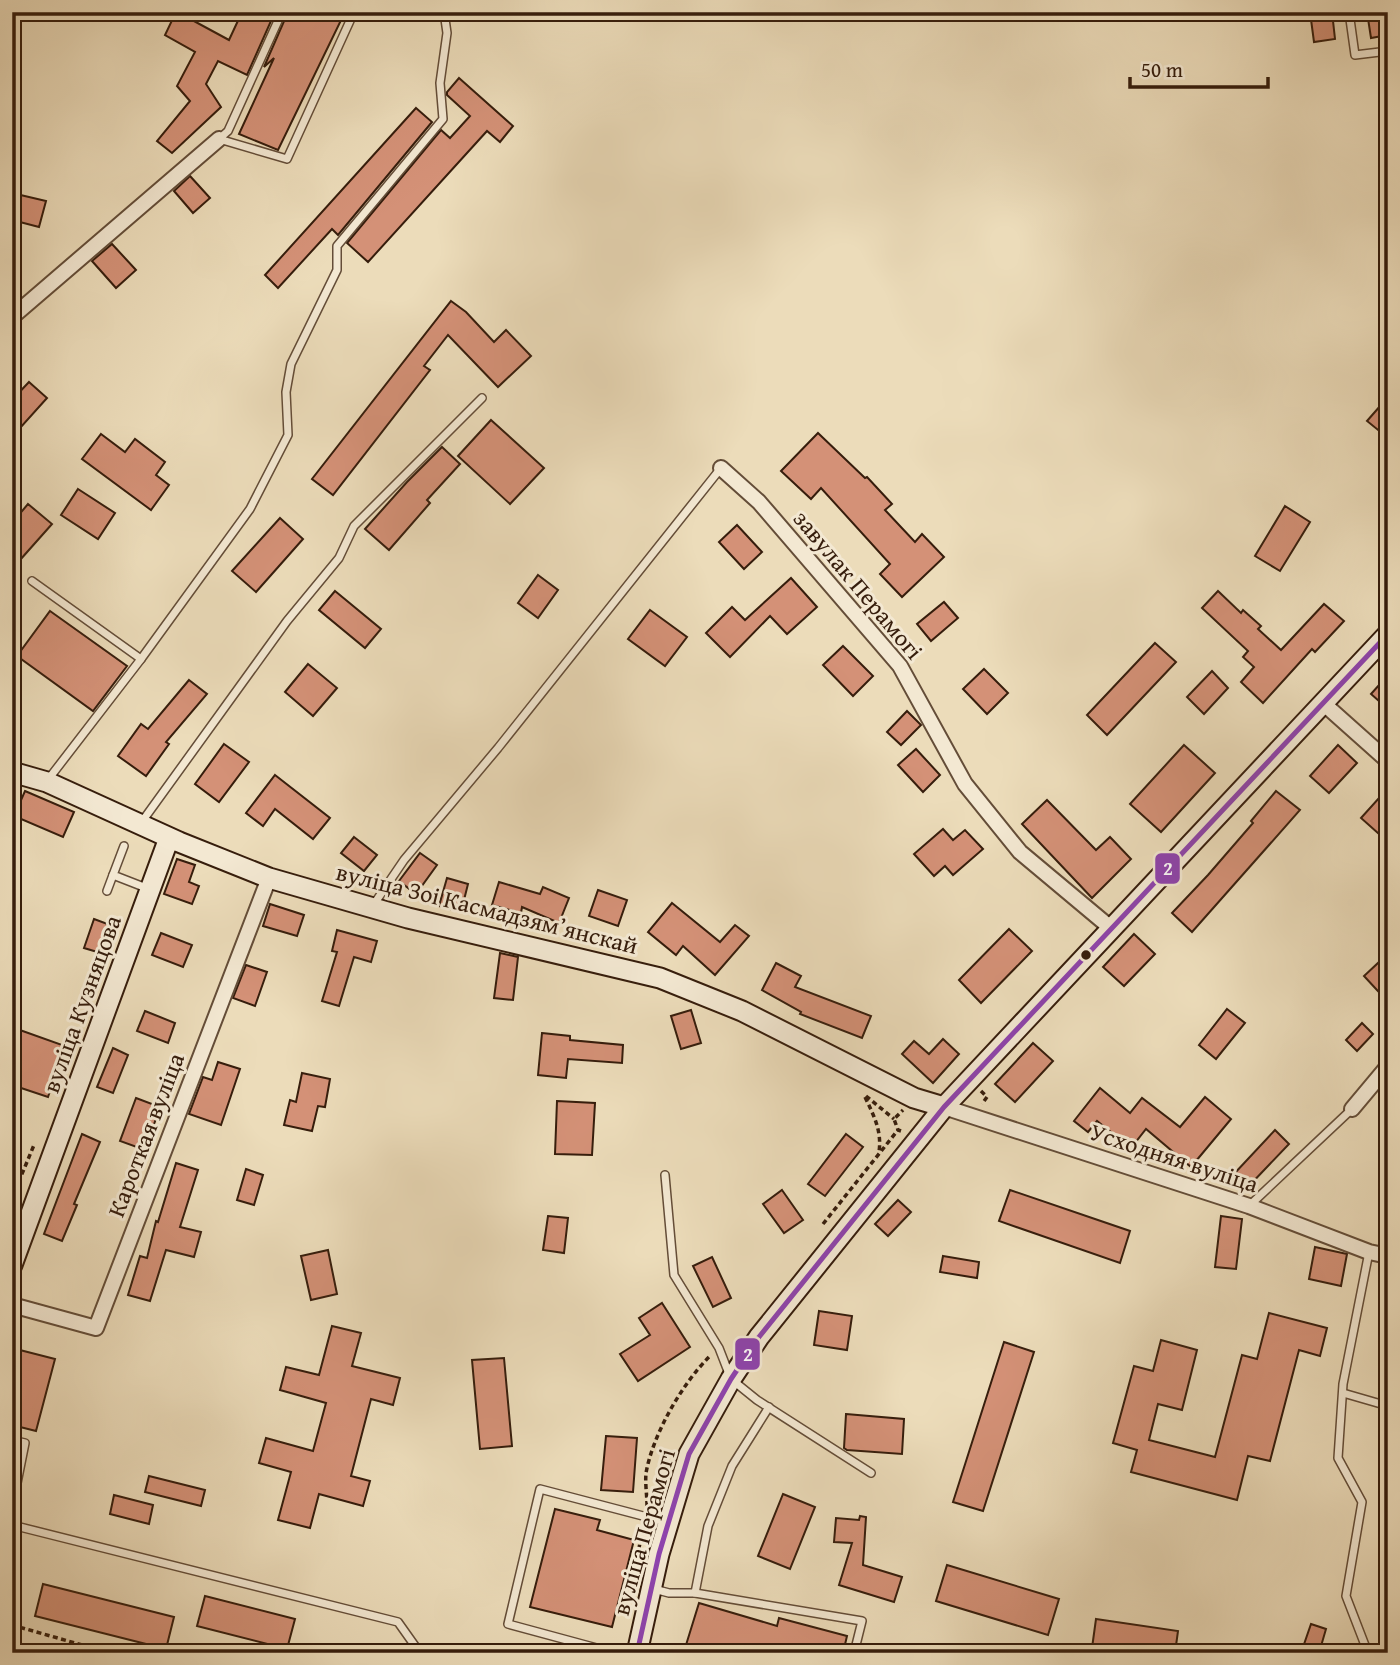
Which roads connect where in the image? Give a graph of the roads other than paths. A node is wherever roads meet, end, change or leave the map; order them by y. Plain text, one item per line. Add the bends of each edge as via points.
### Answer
1 (282, 12) edge
2 (354, 12) edge
3 (444, 12) edge
4 (1349, 12) edge
5 (1388, 51) edge
6 (219, 139) junction
7 (12, 317) edge
8 (482, 398) dead end
9 (720, 468) joint
10 (32, 581) dead end
11 (1388, 634) edge
12 (141, 659) junction
13 (1323, 703) junction
14 (1388, 761) edge
15 (12, 772) edge
16 (47, 782) junction
17 (140, 824) junction
18 (169, 838) junction
19 (124, 846) dead end
20 (113, 875) junction
21 (269, 878) junction
22 (150, 889) junction
23 (107, 891) dead end
24 (371, 907) junction
25 (1112, 929) junction
26 (1388, 1066) edge
27 (944, 1107) junction
28 (1352, 1109) joint
29 (665, 1175) dead end
30 (1249, 1206) junction
31 (1369, 1252) junction
32 (1388, 1256) edge
33 (12, 1265) edge
34 (12, 1305) edge
35 (731, 1379) junction
36 (1343, 1393) junction
37 (1388, 1406) edge
38 (769, 1407) junction
39 (12, 1440) edge
40 (871, 1473) dead end
41 (12, 1508) edge
42 (667, 1522) junction
43 (12, 1525) edge
44 (650, 1588) junction
45 (695, 1593) junction
46 (420, 1653) edge
47 (615, 1653) edge
48 (637, 1653) edge
49 (854, 1653) edge
50 (1368, 1653) edge

1 - 6 lane via 228,131
2 - 6 lane via 287,159
3 - 12 lane via 443,119 337,246 337,270 291,364 286,392 288,435 250,509
4 - 5 lane via 1355,55
6 - 7 street
8 - 17 lane via 354,526 339,558 287,621
9 - 24 lane
9 - 25 street, завулак Перамогі via 759,502 900,666 965,784 1020,852
10 - 12 lane
11 - 13 street, вуліца Перамогі
12 - 16 lane
13 - 14 street
13 - 25 street, вуліца Перамогі
15 - 16 street, вуліца Зоі Касмадзямʼянскай
16 - 17 street, вуліца Зоі Касмадзямʼянскай
17 - 18 street, вуліца Зоі Касмадзямʼянскай
18 - 21 street, вуліца Зоі Касмадзямʼянскай
18 - 22 street, вуліца Кузняцова
19 - 20 lane
20 - 22 lane
20 - 23 lane
21 - 24 street, вуліца Зоі Касмадзямʼянскай
21 - 34 street, Кароткая вуліца via 96,1328
22 - 33 street, вуліца Кузняцова
24 - 27 street, вуліца Зоі Касмадзямʼянскай via 660,978 742,1011 914,1098
25 - 27 street, вуліца Перамогі
26 - 28 street
27 - 30 street, Усходняя вуліца
27 - 35 street, вуліца Перамогі via 759,1337
28 - 30 lane
29 - 35 lane via 674,1275 719,1348
30 - 31 street, Усходняя вуліца
31 - 32 street, Усходняя вуліца
31 - 36 lane
35 - 38 lane
35 - 42 street, вуліца Перамогі via 689,1454
36 - 37 lane
36 - 50 lane via 1338,1458 1362,1502 1346,1596
38 - 40 lane
38 - 45 lane via 732,1466 708,1526
39 - 41 lane via 25,1443
42 - 44 street, вуліца Перамогі
42 - 47 lane via 540,1489 508,1624
43 - 46 lane via 398,1622
44 - 45 lane
44 - 48 street, вуліца Перамогі
45 - 49 lane via 862,1621

